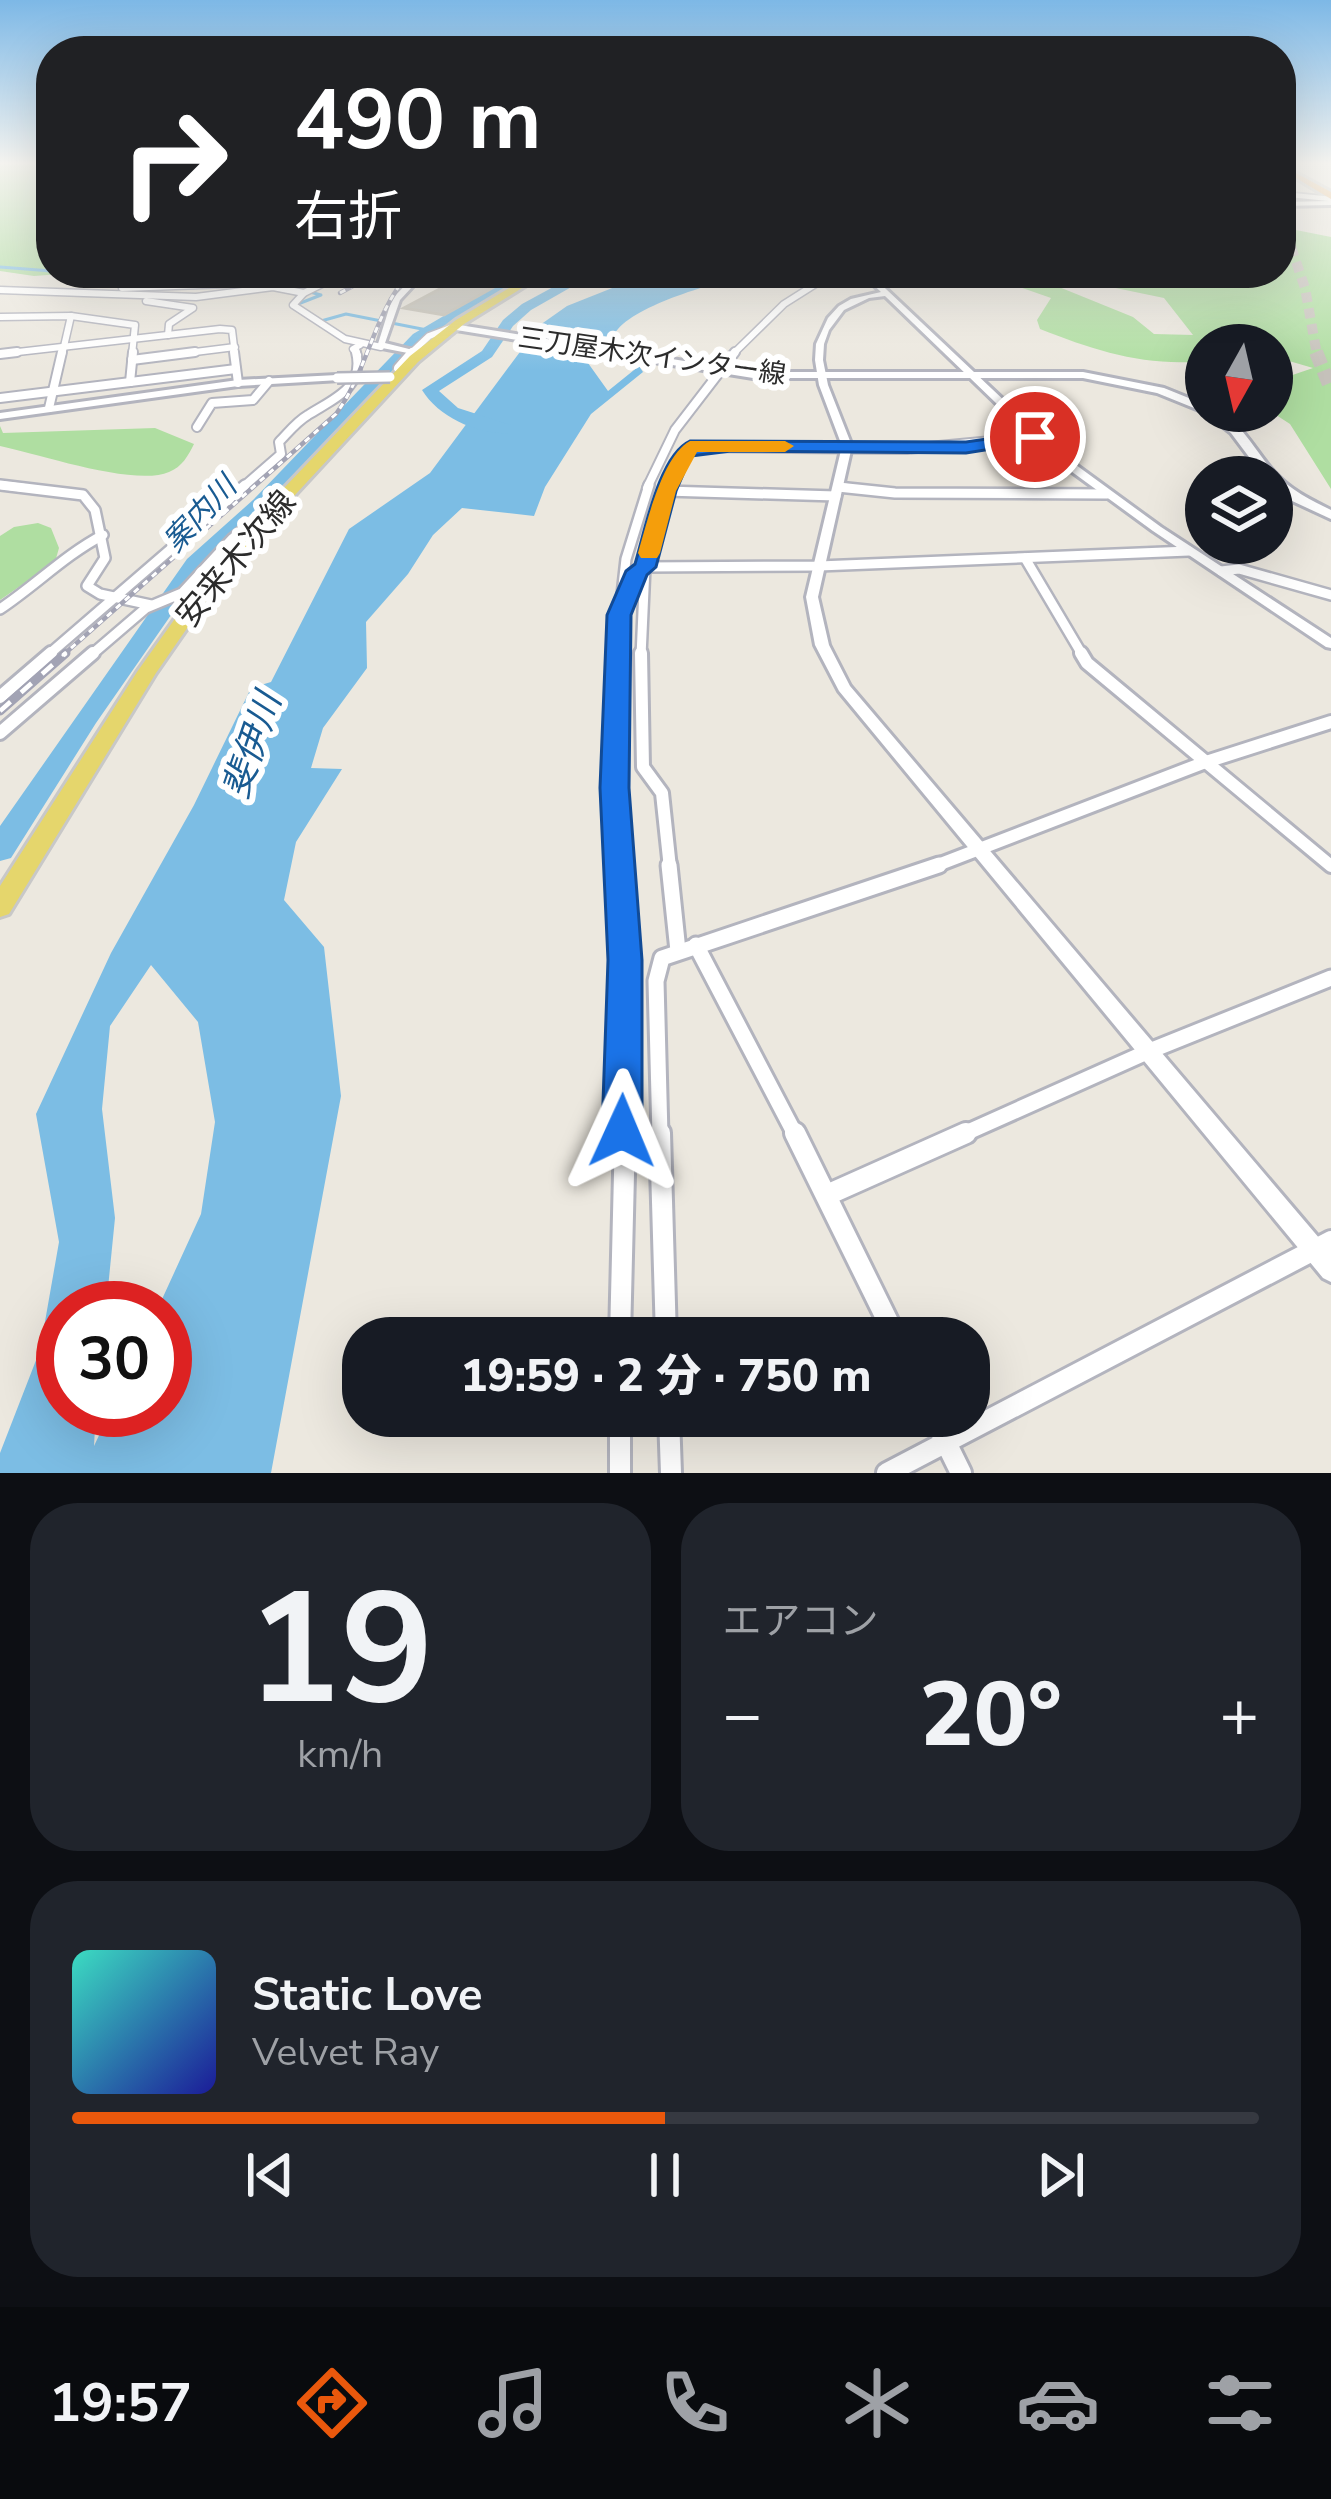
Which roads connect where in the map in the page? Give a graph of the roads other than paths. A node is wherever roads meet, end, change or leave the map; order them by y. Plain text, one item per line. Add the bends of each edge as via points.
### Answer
1 (0, 287) edge
2 (136, 288) edge
3 (157, 288) edge
4 (253, 288) edge
5 (282, 288) edge
6 (314, 288) edge
7 (407, 288) edge
8 (516, 288) edge
9 (806, 288) edge
10 (879, 288) edge
11 (126, 290) junction
12 (304, 293) junction
13 (884, 294) junction
14 (175, 296) junction
15 (70, 316) junction
16 (3, 317) edge
17 (461, 328) junction
18 (0, 333) edge
19 (168, 335) junction
20 (134, 339) junction
21 (235, 346) junction
22 (360, 346) junction
23 (64, 347) junction
24 (381, 347) junction
25 (408, 350) junction
26 (0, 354) edge
27 (132, 360) junction
28 (236, 369) junction
29 (716, 369) junction
30 (397, 375) junction
31 (820, 377) junction
32 (975, 377) junction
33 (269, 381) junction
34 (130, 382) junction
35 (238, 383) junction
36 (52, 392) junction
37 (0, 398) edge
38 (1185, 401) edge
39 (49, 408) junction
40 (0, 416) edge
41 (197, 428) dead end
42 (1035, 437) junction
43 (847, 446) junction
44 (0, 485) edge
45 (666, 491) junction
46 (837, 491) junction
47 (1107, 494) junction
48 (1293, 495) edge
49 (271, 511) junction
50 (1331, 515) edge
51 (103, 535) junction
52 (1185, 548) edge
53 (1185, 551) edge
54 (1025, 558) junction
55 (1210, 564) edge
56 (818, 566) junction
57 (645, 567) junction
58 (1221, 571) junction
59 (1331, 595) edge
60 (114, 597) junction
61 (153, 604) junction
62 (0, 609) edge
63 (619, 615) junction
64 (1331, 644) edge
65 (0, 697) edge
66 (1331, 722) edge
67 (0, 734) edge
68 (1203, 764) junction
69 (978, 852) junction
70 (1331, 866) edge
71 (0, 907) edge
72 (687, 948) junction
73 (1331, 978) edge
74 (1147, 1052) junction
75 (827, 1196) junction
76 (1322, 1246) edge
77 (1331, 1270) edge
78 (620, 1317) edge
79 (665, 1317) edge
80 (886, 1317) edge
81 (620, 1437) edge
82 (670, 1437) edge
83 (943, 1437) edge
84 (946, 1443) junction
85 (620, 1473) edge
86 (671, 1473) edge
87 (887, 1473) edge
88 (961, 1473) edge

1 - 11 street
2 - 11 street
3 - 14 street
4 - 14 street
5 - 12 street
6 - 12 street
7 - 24 street via 383,326
8 - 17 main road, 安来木次線
9 - 29 street
10 - 13 street
11 - 14 street
11 - 19 street via 124,297 193,308 170,324
12 - 22 street via 292,302 299,310
13 - 31 street via 838,306 820,350
13 - 32 street
15 - 16 street
15 - 20 street via 135,325
15 - 23 street
16 - 18 street
17 - 25 street via 436,331
17 - 29 main road, 三刀屋木次インター線
17 - 30 main road, 安来木次線
19 - 20 street
19 - 21 street via 232,330
20 - 23 street
20 - 27 street
21 - 27 street
21 - 28 street
22 - 24 street
22 - 60 street via 353,349 353,381 338,403 304,416 279,442 280,454
23 - 26 street
23 - 36 street
24 - 25 street
25 - 30 street
27 - 34 street
28 - 34 street
28 - 35 street
29 - 31 main road, 三刀屋木次インター線
29 - 63 street via 652,475 627,554
30 - 33 street, bridge
30 - 49 main road, 安来木次線
31 - 32 main road, 三刀屋木次インター線
31 - 43 street
32 - 38 main road, 三刀屋木次インター線 via 1111,379
32 - 42 street
33 - 35 street
33 - 41 street via 251,401 212,403
34 - 36 street
35 - 39 street
36 - 37 street
36 - 39 street
39 - 40 street
42 - 43 street via 966,448
42 - 47 street
43 - 45 street via 690,447
43 - 46 street
44 - 51 street via 83,495
45 - 46 street
45 - 57 street
46 - 47 street
46 - 56 street
47 - 52 street
48 - 50 main road, 三刀屋木次インター線
49 - 61 street via 174,597
49 - 71 main road, 安来木次線 via 195,599
51 - 60 street via 105,558 87,586
51 - 62 street
53 - 54 street
54 - 56 street
54 - 68 street via 1087,663
55 - 58 street
56 - 57 street
56 - 69 street via 812,610 833,672
57 - 63 street
57 - 72 street via 643,767 662,793
58 - 59 street
58 - 64 street
60 - 61 street
60 - 65 street
61 - 67 street
63 - 78 street
66 - 68 street
68 - 69 street
68 - 70 street
69 - 72 street
69 - 74 street
72 - 75 street
72 - 79 street via 662,958 656,981
73 - 74 street
74 - 75 street
74 - 76 street
75 - 80 street
76 - 77 street
76 - 84 street
81 - 85 street
82 - 86 street
83 - 84 street
84 - 87 street
84 - 88 street

